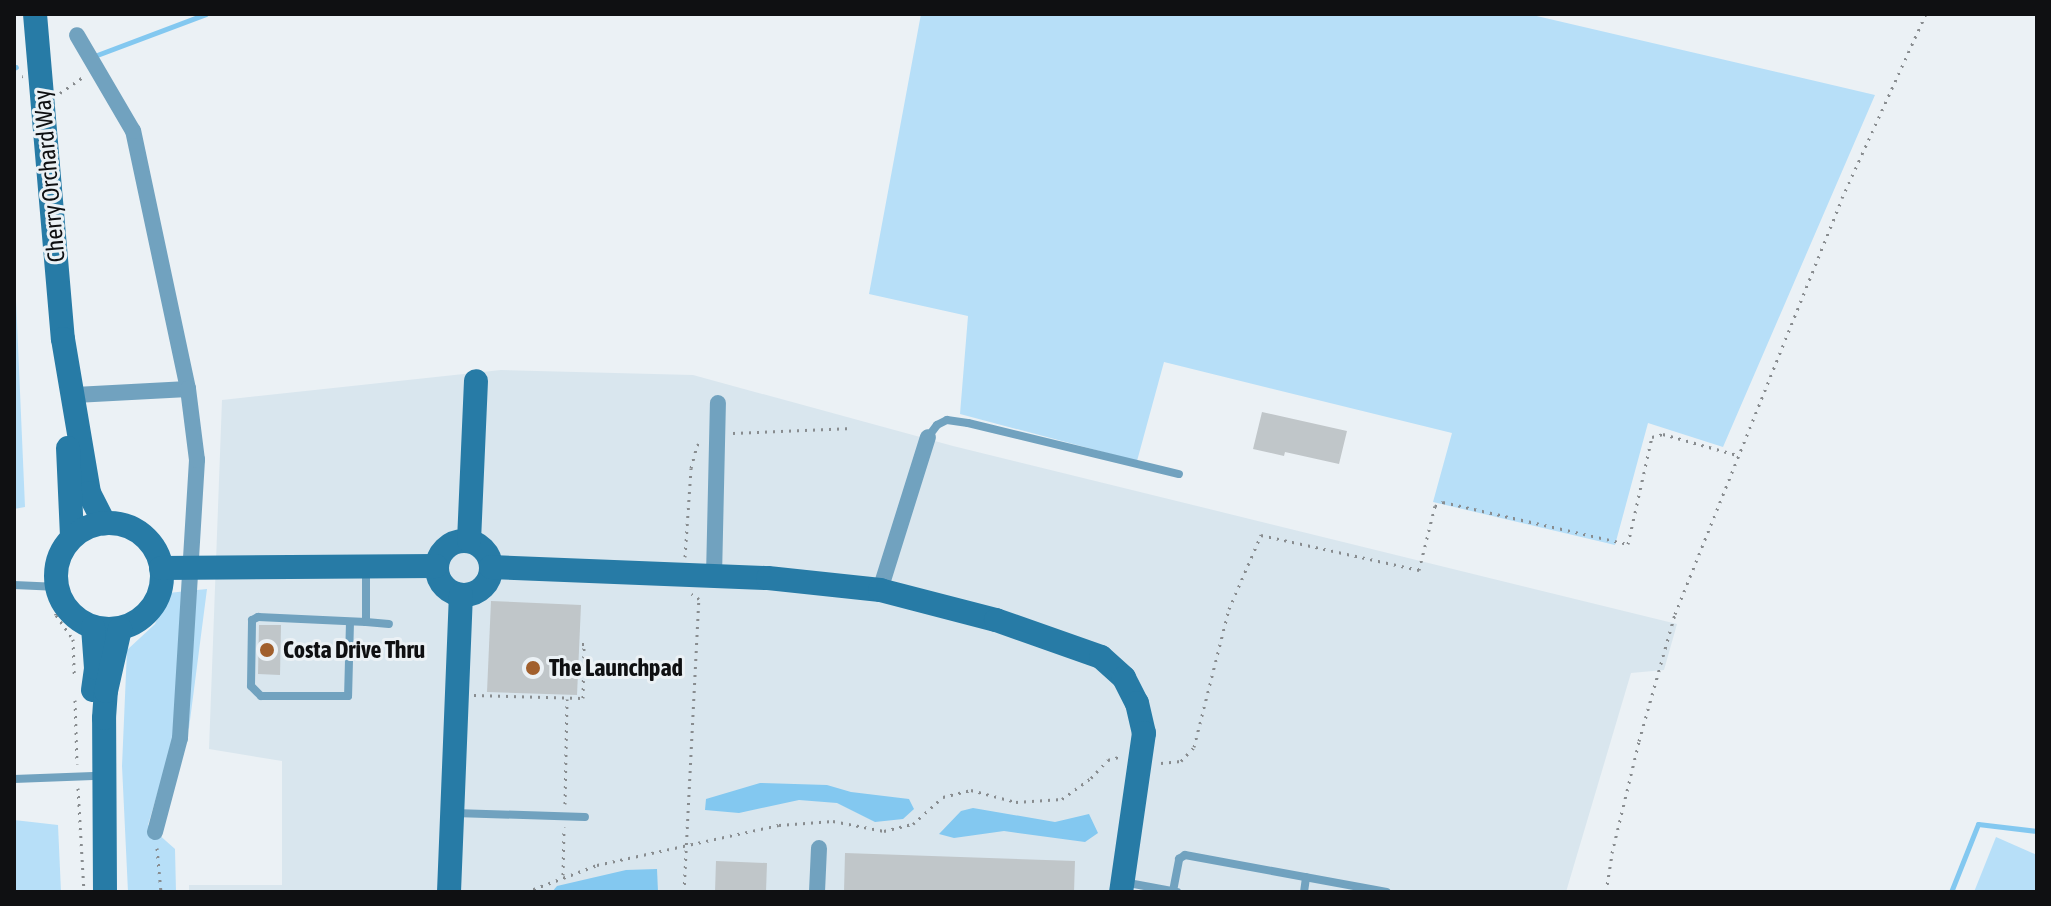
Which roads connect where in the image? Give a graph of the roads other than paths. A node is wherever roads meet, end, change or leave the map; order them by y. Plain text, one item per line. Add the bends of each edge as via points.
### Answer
1 (35, 14) edge
2 (77, 35) dead end
3 (63, 339) junction
4 (476, 381) dead end
5 (188, 389) junction
6 (75, 395) junction
7 (718, 403) dead end
8 (928, 437) joint
9 (1179, 474) dead end
10 (104, 523) junction
11 (72, 537) junction
12 (469, 541) junction
13 (436, 566) junction
14 (366, 567) junction
15 (491, 567) junction
16 (161, 568) junction
17 (191, 568) junction
18 (714, 576) junction
19 (14, 585) edge
20 (55, 588) junction
21 (880, 590) junction
22 (461, 595) junction
23 (350, 622) junction
24 (366, 622) junction
25 (389, 624) dead end
26 (93, 627) junction
27 (120, 629) junction
28 (85, 777) junction
29 (14, 779) edge
30 (454, 813) junction
31 (585, 817) dead end
32 (155, 832) road end
33 (103, 843) junction
34 (819, 848) dead end
35 (1306, 877) junction
36 (1122, 887) edge
37 (105, 892) edge
38 (449, 892) edge
39 (817, 892) edge
40 (1175, 892) edge
41 (1304, 892) edge
42 (1387, 892) edge

1 - 3 street, Cherry Orchard Way
2 - 5 street via 133,131
3 - 6 street, Cherry Orchard Way
3 - 11 street, Cherry Orchard Way via 59,355
4 - 12 street
5 - 6 street
5 - 17 street via 197,460
6 - 10 street, Cherry Orchard Way via 89,493
7 - 18 street
8 - 9 lane via 947,420 968,423
8 - 21 street
10 - 11 street
10 - 16 street via 138,531 151,544
11 - 20 street via 55,567
12 - 13 street via 451,544
12 - 15 street via 485,550
13 - 14 street
13 - 22 street via 441,583
14 - 17 street
14 - 24 lane
15 - 18 street
15 - 22 street via 480,590
16 - 17 street
16 - 27 street via 159,595 150,610
17 - 32 street via 180,738
18 - 21 street
19 - 20 lane
20 - 26 street via 71,615
21 - 36 street via 996,620 1101,657 1124,678 1144,733
22 - 30 street
23 - 23 lane via 252,620 251,686 261,696 348,696
23 - 24 lane
24 - 25 lane
26 - 27 street
26 - 28 street via 96,668
27 - 33 street via 106,691
28 - 29 lane
28 - 33 street
30 - 31 lane
30 - 38 street
33 - 37 street
34 - 39 street
35 - 40 lane via 1185,855 1179,859
35 - 41 lane
35 - 42 lane
36 - 40 lane

